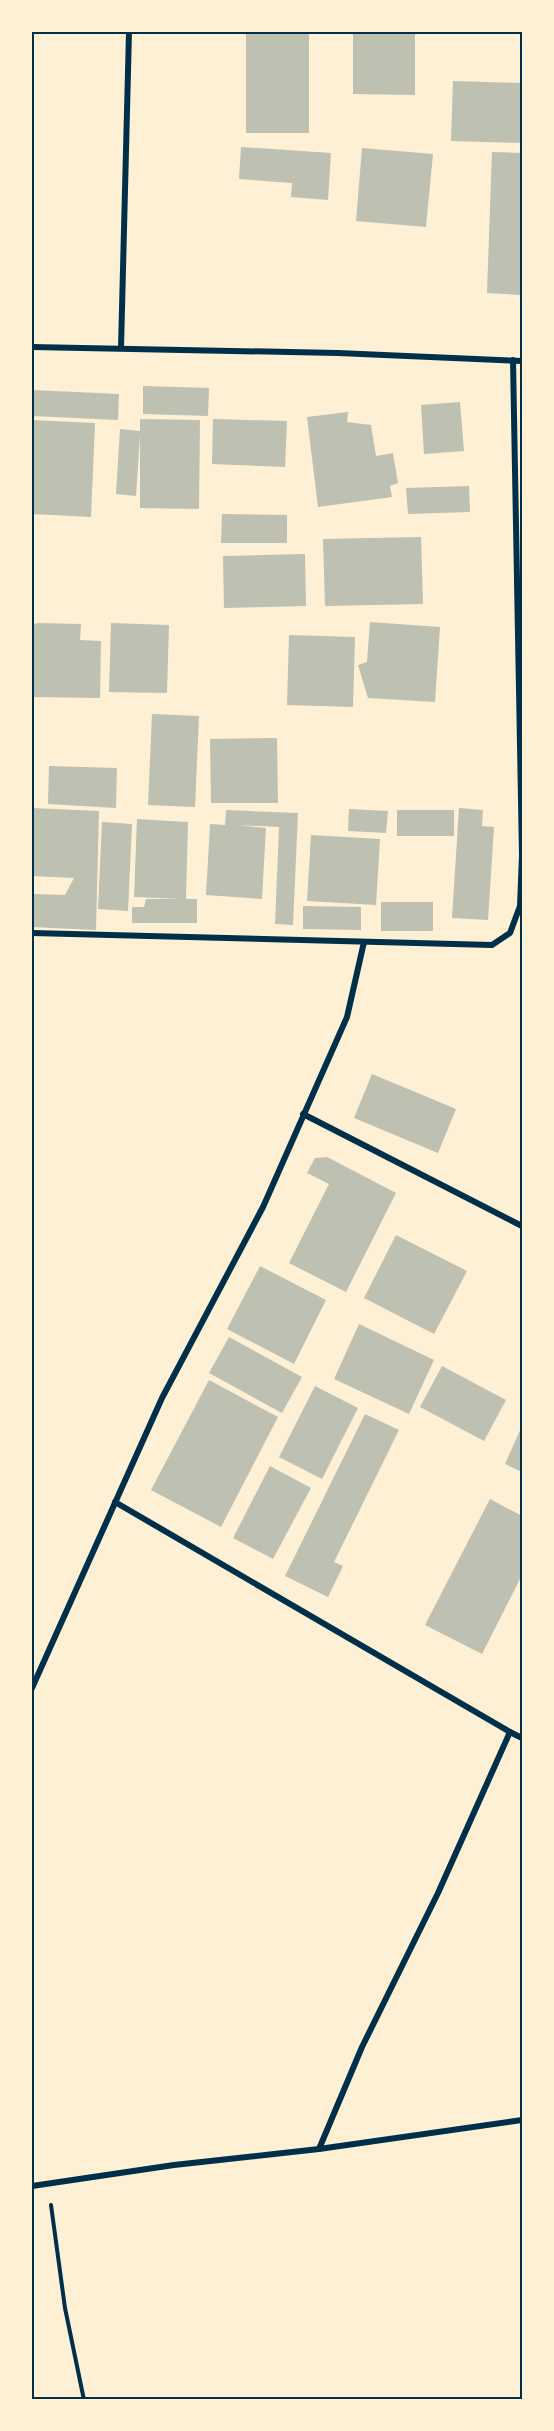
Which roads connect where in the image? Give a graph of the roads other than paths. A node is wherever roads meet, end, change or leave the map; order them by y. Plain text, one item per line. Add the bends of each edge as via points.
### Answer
1 (129, 32) edge
2 (32, 347) edge
3 (121, 348) junction
4 (513, 360) junction
5 (522, 361) edge
6 (521, 754) edge
7 (32, 933) edge
8 (364, 942) junction
9 (303, 1114) junction
10 (522, 1226) edge
11 (115, 1502) junction
12 (32, 1688) edge
13 (510, 1732) junction
14 (522, 1738) edge
15 (522, 2120) edge
16 (319, 2149) junction
17 (32, 2186) edge

1 - 3 street
2 - 3 street
3 - 4 street
4 - 5 street
4 - 6 street
6 - 8 street via 520,906 510,933 492,945
7 - 8 street
8 - 9 street via 347,1017
9 - 10 street
9 - 11 street via 263,1207 162,1398
11 - 12 street
11 - 13 street
13 - 14 street
13 - 16 street via 438,1893 362,2047
15 - 16 street
16 - 17 street

